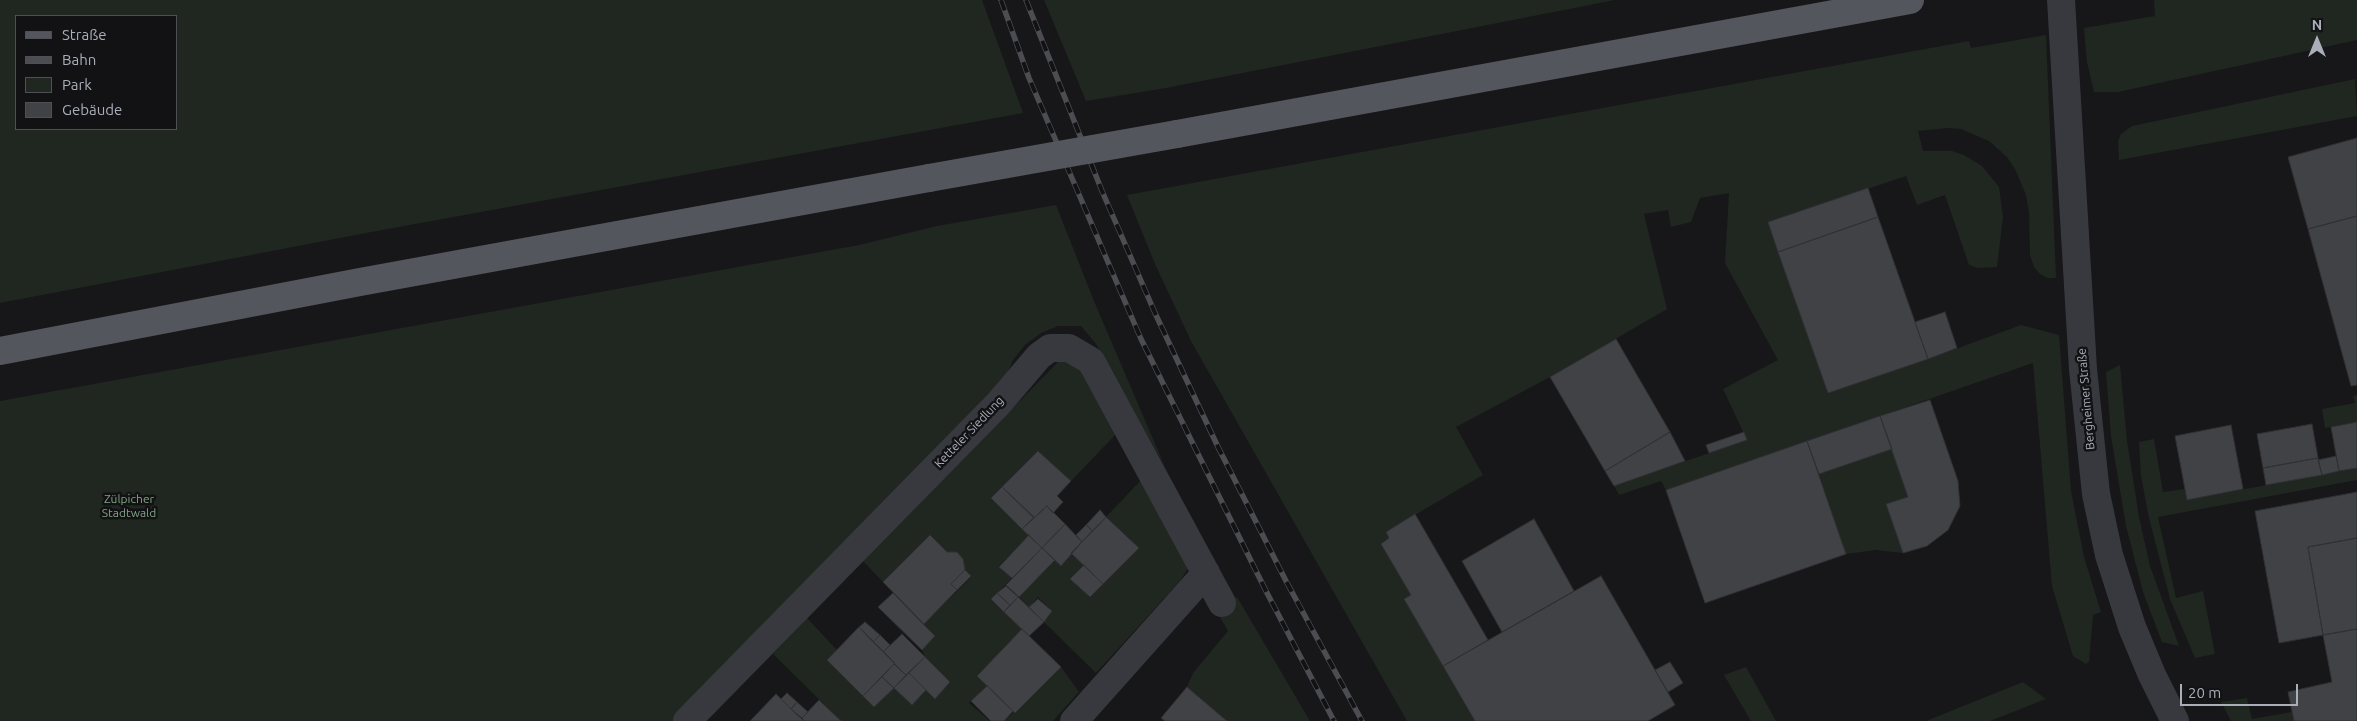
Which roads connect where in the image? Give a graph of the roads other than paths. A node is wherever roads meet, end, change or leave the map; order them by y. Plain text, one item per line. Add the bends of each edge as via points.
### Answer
1 (1910, 0) edge
2 (2061, 0) edge
3 (0, 351) edge
4 (1206, 573) junction
5 (1222, 602) dead end
6 (687, 721) edge
7 (1074, 721) edge
8 (2175, 721) edge

1 - 3 main road, bridge via 360,282
2 - 8 street, Bergheimer Straße via 2083,369 2096,494 2109,555 2128,618
4 - 5 street, Ketteler Siedlung
4 - 6 street, Ketteler Siedlung via 1091,361 1069,348 1050,348
4 - 7 street

